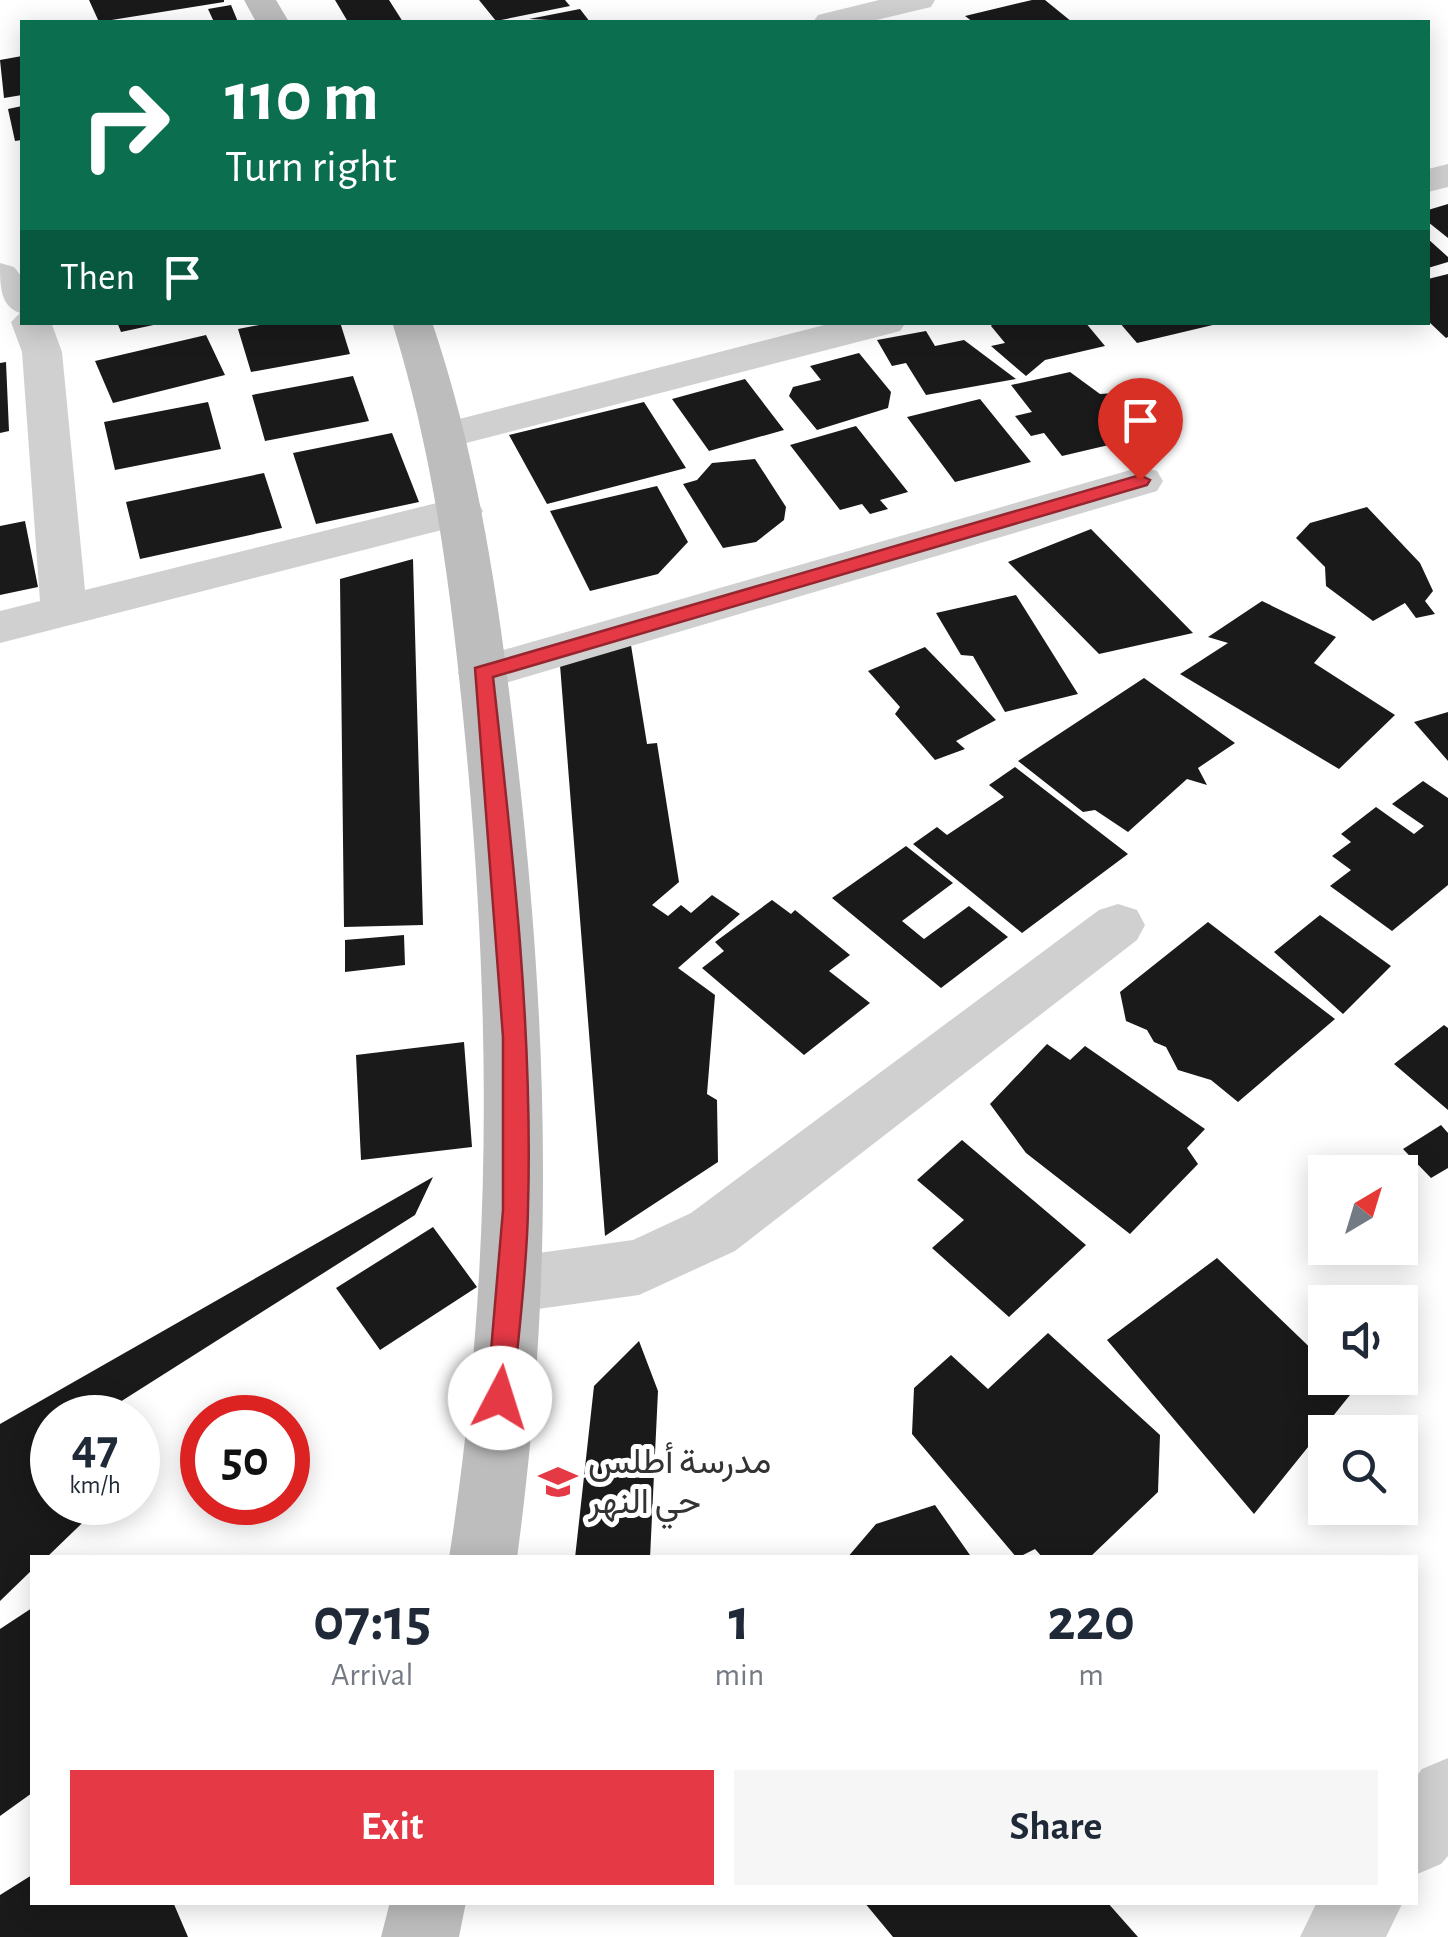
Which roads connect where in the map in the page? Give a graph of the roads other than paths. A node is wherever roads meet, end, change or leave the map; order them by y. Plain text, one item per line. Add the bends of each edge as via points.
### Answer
1 (919, 0) edge
2 (838, 20) edge
3 (0, 275) edge
4 (20, 299) edge
5 (33, 325) edge
6 (413, 325) edge
7 (874, 325) edge
8 (447, 435) junction
9 (1140, 480) dead end
10 (461, 511) junction
11 (64, 611) junction
12 (0, 627) edge
13 (482, 673) junction
14 (1118, 925) dead end
15 (510, 1285) junction
16 (483, 1555) edge
17 (427, 1905) edge
18 (1364, 1905) edge
19 (420, 1937) edge
20 (1339, 1937) edge

1 - 2 street
3 - 4 street
5 - 11 street via 42,352
6 - 8 main road
7 - 8 street
8 - 10 main road
9 - 13 street
10 - 11 street
10 - 13 main road
11 - 12 street
13 - 15 main road via 515,1037
14 - 15 street via 713,1232 639,1268
15 - 16 main road
17 - 19 main road
18 - 20 street

